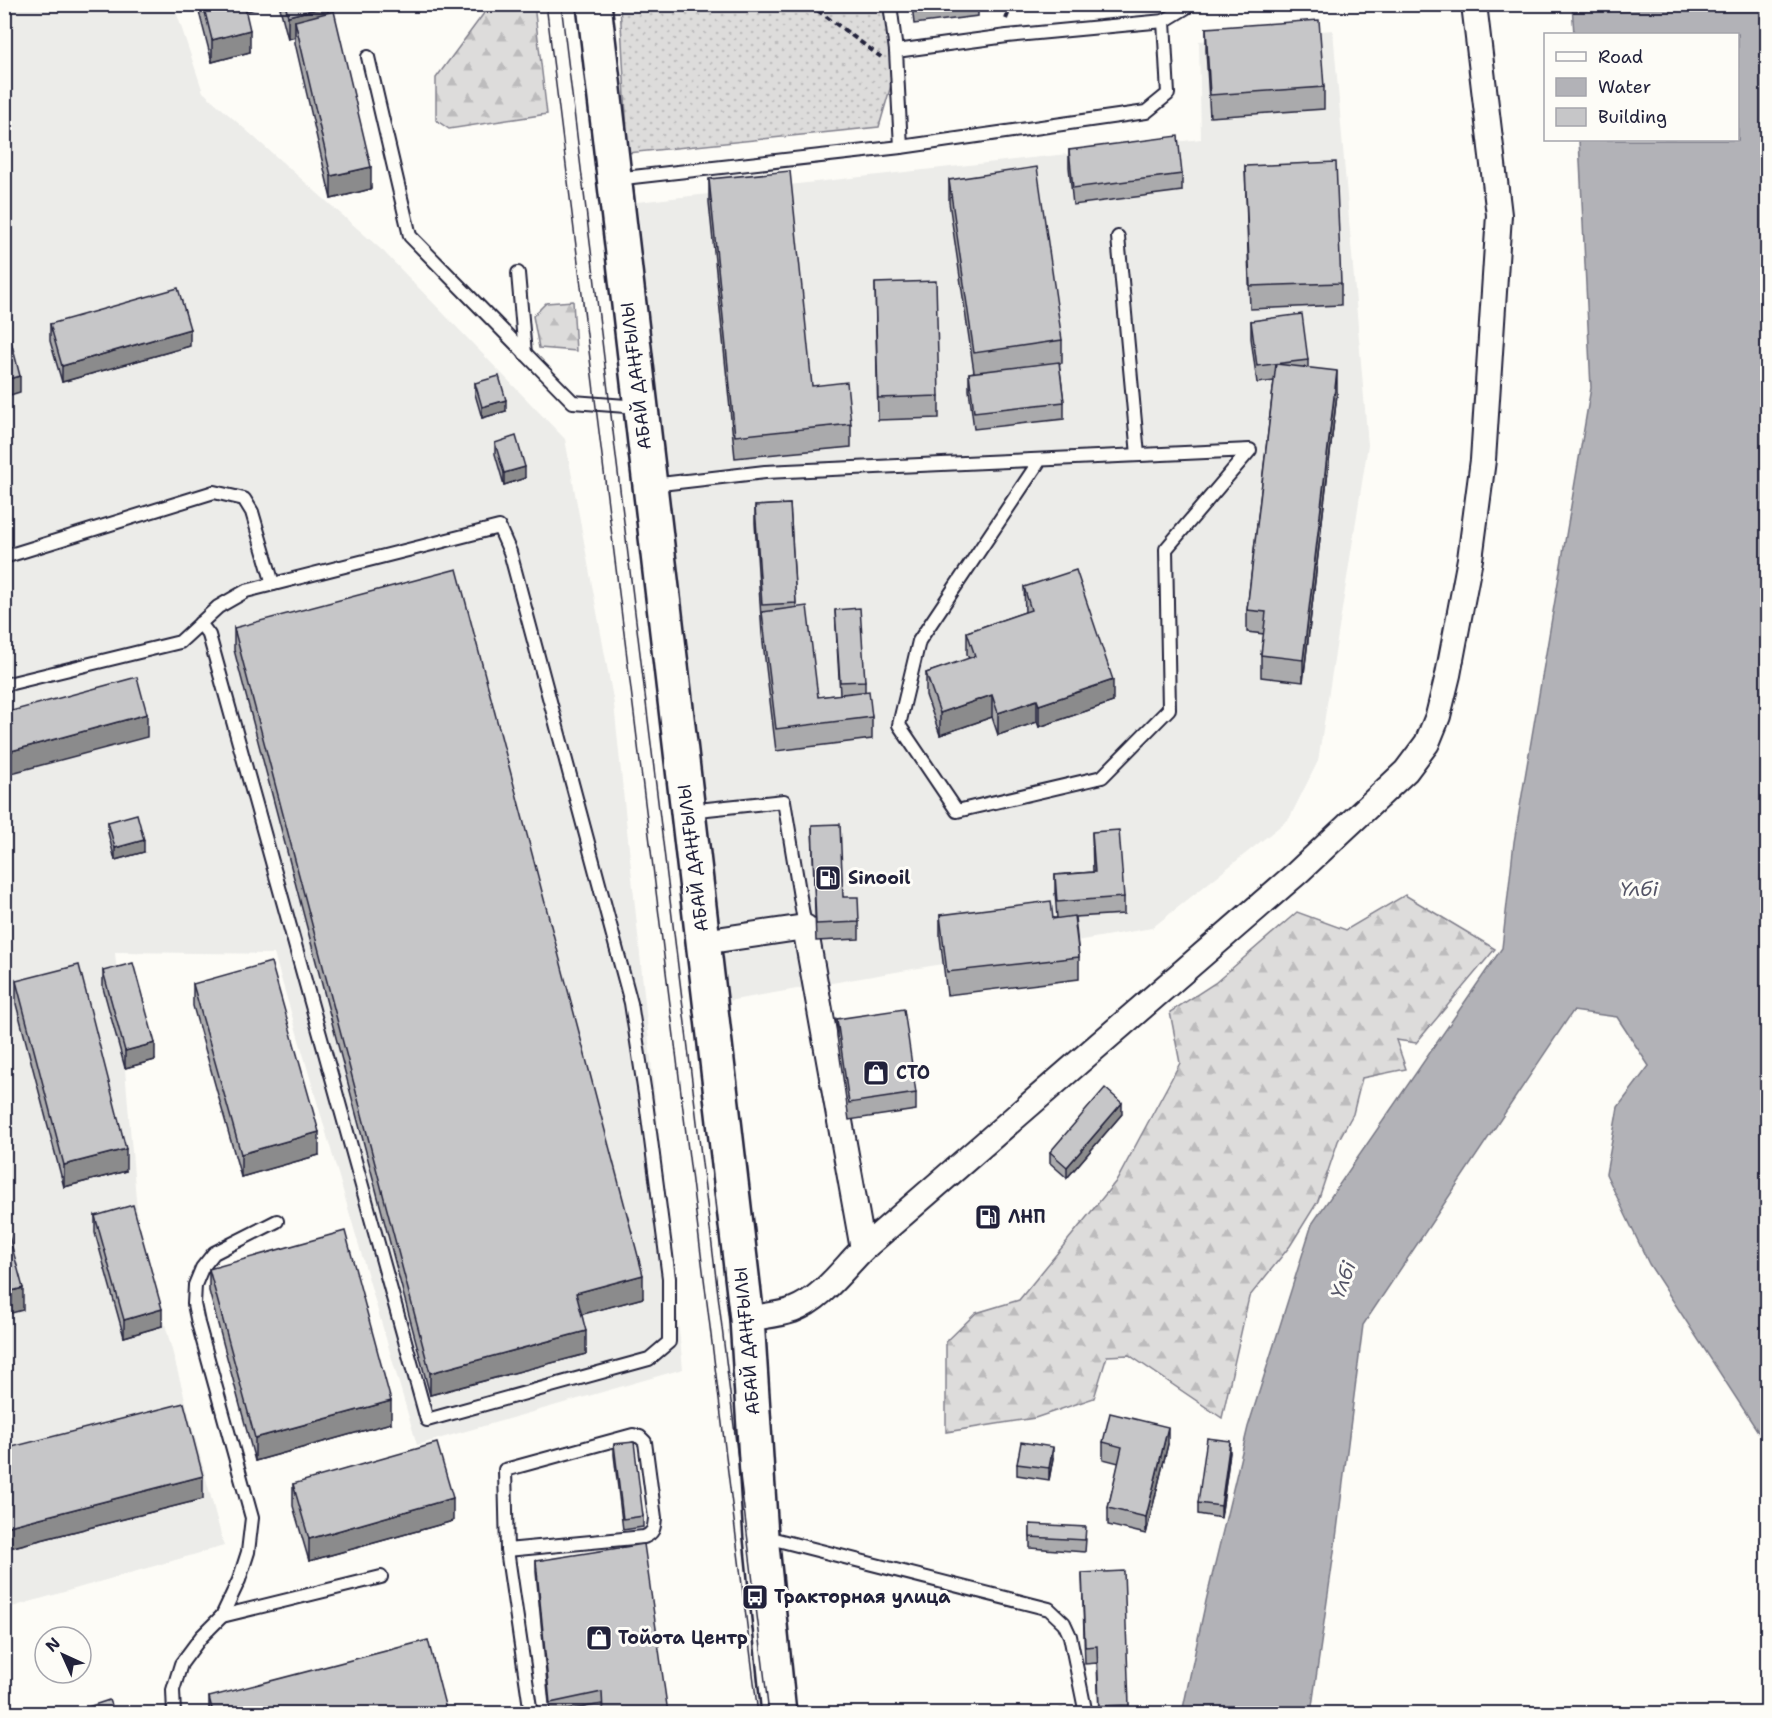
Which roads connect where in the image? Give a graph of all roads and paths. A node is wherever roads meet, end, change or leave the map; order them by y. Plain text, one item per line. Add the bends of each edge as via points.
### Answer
1 (594, 4) edge
2 (809, 4) edge
3 (890, 4) edge
4 (1012, 4) edge
5 (1188, 4) edge
6 (1474, 4) edge
7 (1005, 20) dead end
8 (1164, 21) junction
9 (896, 51) junction
10 (368, 57) dead end
11 (896, 68) junction
12 (901, 147) junction
13 (613, 179) junction
14 (1118, 237) dead end
15 (518, 273) dead end
16 (525, 354) junction
17 (640, 407) junction
18 (1138, 455) junction
19 (1040, 460) junction
20 (649, 485) junction
21 (4, 557) edge
22 (273, 584) junction
23 (200, 624) junction
24 (4, 685) edge
25 (688, 812) junction
26 (805, 927) junction
27 (703, 942) junction
28 (277, 1221) dead end
29 (863, 1249) junction
30 (747, 1319) junction
31 (761, 1536) junction
32 (507, 1550) junction
33 (381, 1577) dead end
34 (222, 1616) junction
35 (174, 1713) edge
36 (531, 1713) edge
37 (779, 1713) edge
38 (1086, 1713) edge

1 - 13 main road, АБАЙ ДАҢҒЫЛЫ
2 - 11 path
3 - 9 lane
4 - 7 path
5 - 8 lane
6 - 29 street via 1499,215 1483,460 1470,560 1448,675 1427,743 1406,771 1297,873
8 - 9 lane
8 - 12 lane via 1168,94 1146,112
9 - 11 lane
10 - 16 lane via 410,236
11 - 12 lane
12 - 13 lane
13 - 17 main road, АБАЙ ДАҢҒЫЛЫ
14 - 18 lane
15 - 16 lane
16 - 17 lane via 573,402
17 - 20 main road, АБАЙ ДАҢҒЫЛЫ
18 - 19 lane
18 - 19 lane via 1250,450 1166,549 1169,709 1102,777 957,811 899,725 919,640
19 - 20 lane via 765,472
20 - 25 main road, АБАЙ ДАҢҒЫЛЫ
21 - 22 lane via 213,492 244,499 252,512
22 - 23 lane via 246,591 218,606
22 - 23 lane via 499,527 513,563 631,1003 669,1278 669,1342 649,1359 427,1420 213,646
23 - 24 lane via 180,642
25 - 26 lane via 784,801
25 - 27 main road, АБАЙ ДАҢҒЫЛЫ
26 - 27 street
26 - 29 street
27 - 30 main road, АБАЙ ДАҢҒЫЛЫ
28 - 34 lane via 214,1253 195,1285 198,1323 252,1518 248,1552
29 - 30 street via 807,1304
30 - 31 main road, АБАЙ ДАҢҒЫЛЫ
31 - 37 main road, АБАЙ ДАҢҒЫЛЫ
31 - 38 lane via 1049,1609 1064,1623 1070,1636
32 - 32 lane via 505,1470 633,1435 645,1442 655,1518 650,1535
32 - 36 lane
33 - 34 lane
34 - 35 lane via 181,1664 173,1690

